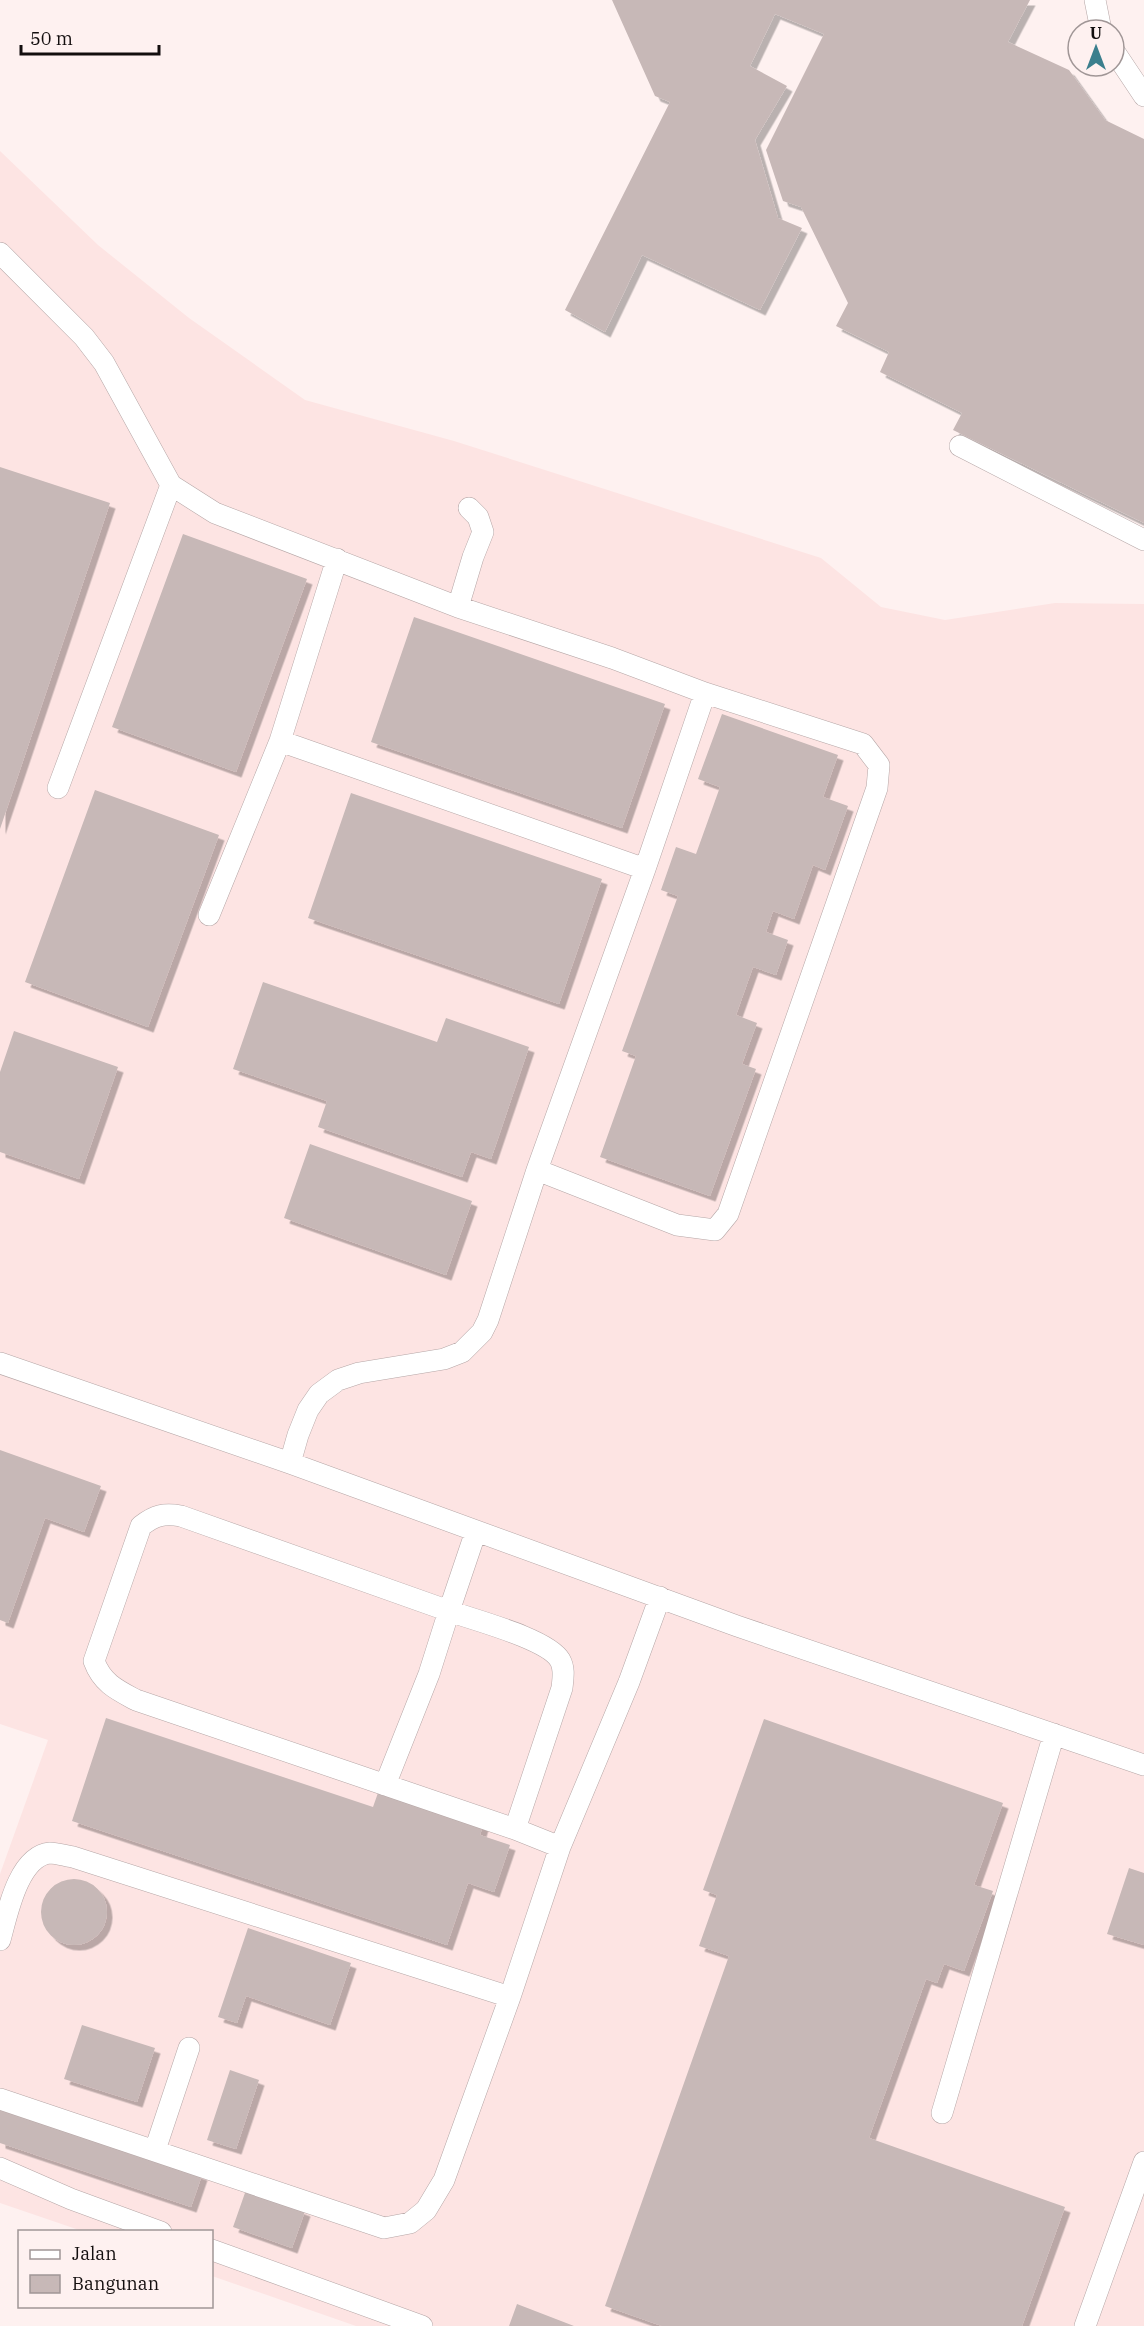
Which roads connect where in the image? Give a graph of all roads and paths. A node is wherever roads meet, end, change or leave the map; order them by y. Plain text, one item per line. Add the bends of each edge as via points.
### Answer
1 (1095, 0) edge
2 (1099, 18) edge
3 (1126, 69) edge
4 (1144, 96) edge
5 (0, 253) edge
6 (960, 446) dead end
7 (171, 485) junction
8 (469, 508) dead end
9 (1144, 540) edge
10 (337, 559) junction
11 (458, 607) junction
12 (705, 693) junction
13 (280, 741) junction
14 (58, 788) dead end
15 (645, 869) junction
16 (209, 915) dead end
17 (537, 1170) junction
18 (0, 1364) edge
19 (290, 1463) junction
20 (476, 1531) junction
21 (660, 1597) junction
22 (449, 1611) junction
23 (1054, 1734) junction
24 (1144, 1765) edge
25 (385, 1785) junction
26 (515, 1829) junction
27 (560, 1847) junction
28 (0, 1940) edge
29 (510, 1997) junction
30 (189, 2048) dead end
31 (0, 2099) edge
32 (942, 2113) dead end
33 (155, 2150) junction
34 (1144, 2162) edge
35 (0, 2168) edge
36 (156, 2230) edge
37 (213, 2250) edge
38 (1091, 2324) edge
39 (422, 2326) edge

1 - 2 lane
3 - 4 lane
5 - 7 lane via 84,337 104,363
6 - 9 lane
7 - 10 lane via 215,513
7 - 14 lane
8 - 11 lane via 478,517 483,532
10 - 11 lane
10 - 13 lane
11 - 12 lane
12 - 15 lane
12 - 17 lane via 863,744 879,765 877,788 728,1214 715,1230 677,1225
13 - 15 lane
13 - 16 lane
15 - 17 lane
17 - 19 lane via 482,1332 462,1352 444,1359 338,1380 319,1394 308,1410
18 - 19 lane
19 - 20 lane
20 - 21 lane
20 - 22 lane
21 - 23 lane
21 - 27 lane
22 - 25 lane
22 - 25 lane via 181,1516 153,1516 141,1526 136,1538 94,1661 110,1686 136,1700
22 - 26 lane via 550,1648 563,1669 562,1688
23 - 24 lane
23 - 32 lane
25 - 26 lane
26 - 27 lane
27 - 29 lane
28 - 29 lane via 19,1880 31,1862 49,1853 73,1857
29 - 33 lane via 444,2180 426,2210 410,2223 384,2228
30 - 33 lane
31 - 33 lane
34 - 38 lane
35 - 36 lane
37 - 39 lane

